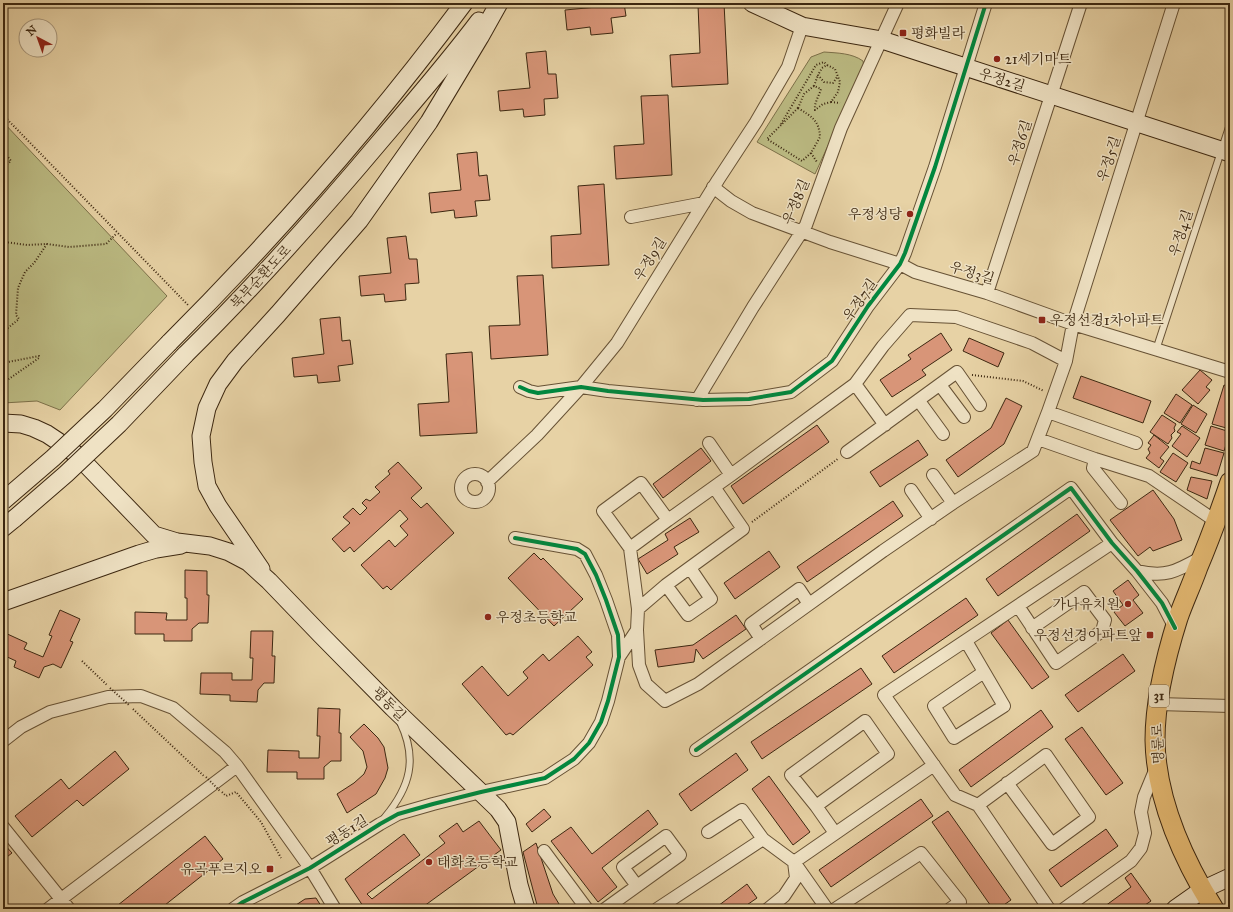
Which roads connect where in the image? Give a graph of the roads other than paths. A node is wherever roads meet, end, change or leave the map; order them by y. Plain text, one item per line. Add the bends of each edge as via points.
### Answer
1 (464, 3) edge
2 (493, 3) edge
3 (499, 3) edge
4 (752, 3) edge
5 (898, 3) edge
6 (986, 3) edge
7 (1081, 3) edge
8 (1174, 3) edge
9 (802, 26) junction
10 (882, 40) junction
11 (965, 68) junction
12 (1051, 95) junction
13 (1137, 123) junction
14 (1230, 124) edge
15 (1226, 151) edge
16 (713, 187) junction
17 (704, 203) junction
18 (631, 217) dead end
19 (802, 231) junction
20 (900, 264) junction
21 (987, 293) junction
22 (1073, 324) junction
23 (1156, 350) junction
24 (1066, 362) junction
25 (1230, 372) edge
26 (854, 384) junction
27 (940, 385) junction
28 (520, 387) dead end
29 (581, 387) junction
30 (697, 400) junction
31 (919, 401) junction
32 (980, 405) dead end
33 (1048, 412) junction
34 (964, 417) dead end
35 (3, 423) edge
36 (885, 425) junction
37 (943, 434) dead end
38 (1038, 438) junction
39 (709, 442) dead end
40 (1136, 443) dead end
41 (847, 452) road end
42 (1095, 459) junction
43 (732, 475) junction
44 (933, 475) dead end
45 (487, 482) dead end
46 (1230, 482) edge
47 (714, 487) junction
48 (911, 490) dead end
49 (3, 501) edge
50 (953, 503) junction
51 (1120, 503) dead end
52 (931, 519) junction
53 (668, 520) junction
54 (1217, 522) junction
55 (9, 523) edge
56 (515, 538) dead end
57 (1112, 543) junction
58 (195, 544) junction
59 (630, 548) junction
60 (1203, 556) junction
61 (690, 568) junction
62 (1137, 571) junction
63 (269, 581) junction
64 (666, 584) junction
65 (3, 602) edge
66 (809, 604) junction
67 (1018, 606) junction
68 (638, 609) junction
69 (1032, 628) junction
70 (1175, 628) junction
71 (637, 630) junction
72 (761, 639) junction
73 (966, 641) junction
74 (619, 657) junction
75 (984, 672) junction
76 (1158, 704) junction
77 (1230, 706) edge
78 (393, 708) junction
79 (3, 741) edge
80 (696, 750) dead end
81 (1158, 764) junction
82 (934, 765) junction
83 (237, 766) junction
84 (1007, 783) junction
85 (481, 792) junction
86 (978, 805) junction
87 (816, 806) junction
88 (380, 824) junction
89 (3, 827) edge
90 (708, 832) dead end
91 (835, 834) junction
92 (763, 839) junction
93 (544, 851) dead end
94 (794, 862) junction
95 (310, 868) junction
96 (1230, 877) edge
97 (637, 886) junction
98 (1202, 890) junction
99 (60, 899) junction
100 (48, 909) edge
101 (69, 909) edge
102 (233, 909) edge
103 (335, 909) edge
104 (526, 909) edge
105 (587, 909) edge
106 (605, 909) edge
107 (657, 909) edge
108 (768, 909) edge
109 (827, 909) edge
110 (835, 909) edge
111 (950, 909) edge
112 (1049, 909) edge
113 (1064, 909) edge
114 (1175, 909) edge
115 (1214, 909) edge

1 - 49 main road, 북부순환도로, bridge via 340,158 241,270 105,409
2 - 55 main road, 북부순환도로, bridge via 410,106 255,284 119,424
3 - 63 main road via 433,116 363,215 235,361 218,384 207,408 201,436 208,486 218,506
4 - 9 main road, 우정2길
5 - 10 street, 우정8길
6 - 11 street, 우정7길
7 - 12 street, 우정6길
8 - 13 street, 우정5길
9 - 10 main road, 우정2길
9 - 16 street, 우정9길 via 788,66 756,122
10 - 11 main road, 우정2길
10 - 19 street, 우정8길 via 841,128
11 - 12 main road, 우정2길
11 - 20 street, 우정7길 via 932,175
12 - 13 main road, 우정2길
12 - 21 street, 우정6길
13 - 15 main road, 우정2길
13 - 22 street, 우정5길
14 - 15 lane, 우정4길
15 - 23 lane, 우정4길
16 - 17 street, 우정9길
16 - 19 street, 우정3길 via 752,213
17 - 18 street
17 - 29 street, 우정9길 via 617,343
19 - 20 street, 우정3길
19 - 30 street, 우정8길
20 - 21 street, 우정3길 via 915,272
20 - 30 street, 우정7길 via 868,306 832,361 791,392 749,399
21 - 22 street, 우정3길
22 - 23 street, 우정3길
22 - 24 street, 우정5길
23 - 25 street, 우정3길
24 - 26 street via 1032,343 956,317 910,315
24 - 33 street, 우정5길
26 - 36 street
26 - 43 street
27 - 31 street
27 - 32 street via 957,372
27 - 34 street
28 - 29 street, 우정7길 via 538,393
29 - 30 street, 우정7길
29 - 45 street, 우정9길 via 537,435
31 - 36 street
31 - 37 street
33 - 38 street, 우정5길
33 - 40 street
35 - 58 main road via 21,424 47,434 77,455 154,534 178,542
36 - 41 street
38 - 42 street
38 - 50 street, 우정5길 via 1033,451
39 - 43 street
42 - 51 street via 1093,468
42 - 54 street via 1149,476
43 - 47 street
44 - 50 street
46 - 54 main road, 명륜로 / 31
47 - 53 street
47 - 61 street via 743,529
48 - 52 street
50 - 52 street, 우정5길
52 - 66 street, 우정5길
53 - 59 street
53 - 59 street via 641,483 603,510
54 - 60 main road, 명륜로 / 31
56 - 74 street via 577,549 585,554 596,575 618,634
57 - 62 street
57 - 67 street
57 - 80 street via 1071,488
58 - 63 main road, 평동길 via 230,552 248,562
58 - 65 main road via 174,545 139,554
59 - 68 street
60 - 62 street via 1182,568 1166,573
60 - 70 main road, 명륜로 / 31
61 - 64 street
61 - 64 street via 711,599 688,615
62 - 70 street via 1162,603
63 - 78 main road, 평동길
64 - 68 street
66 - 72 street, 우정5길
66 - 72 street via 799,589 751,624
67 - 69 street
67 - 73 street
68 - 71 street
69 - 69 street via 1056,663 1102,631 1104,620 1084,592
70 - 76 main road, 명륜로 / 31
71 - 72 street, 우정5길 via 639,665 646,684 665,701 698,684
71 - 74 street
73 - 75 street
73 - 82 street via 884,695
74 - 85 street, 평동1길 via 601,722 589,743 574,759 544,778
75 - 75 street via 1004,706 954,738 934,706
76 - 77 street
76 - 81 main road, 명륜로 / 31 via 1155,740
78 - 85 main road, 평동길
78 - 88 lane via 407,742 409,770 405,787 396,804
79 - 83 street via 21,727 50,712 108,697 141,696 173,708 226,752
81 - 98 main road, 명륜로 / 31 via 1163,796 1172,823
81 - 113 street via 1144,797 1141,812 1145,833 1141,848 1131,861
82 - 86 street via 955,795
82 - 91 street
83 - 95 street
83 - 99 street
84 - 84 street via 1046,755 1090,817 1052,844
84 - 86 street
85 - 88 street, 평동1길 via 398,814
85 - 104 main road, 평동길 via 507,822
86 - 112 street
87 - 87 street via 888,754 865,721 791,774
87 - 91 street
88 - 95 street, 평동1길
89 - 99 street
90 - 92 street via 742,810
91 - 94 street
92 - 94 street
92 - 107 street
93 - 105 street
94 - 108 street via 796,878 784,896
94 - 109 street
95 - 102 street, 평동1길
95 - 103 street
96 - 98 main road
97 - 97 street via 680,855 666,836 623,867
97 - 106 street
98 - 114 main road
98 - 115 main road, 명륜로 / 31
99 - 100 street
99 - 101 street
110 - 111 street via 921,854 960,902

